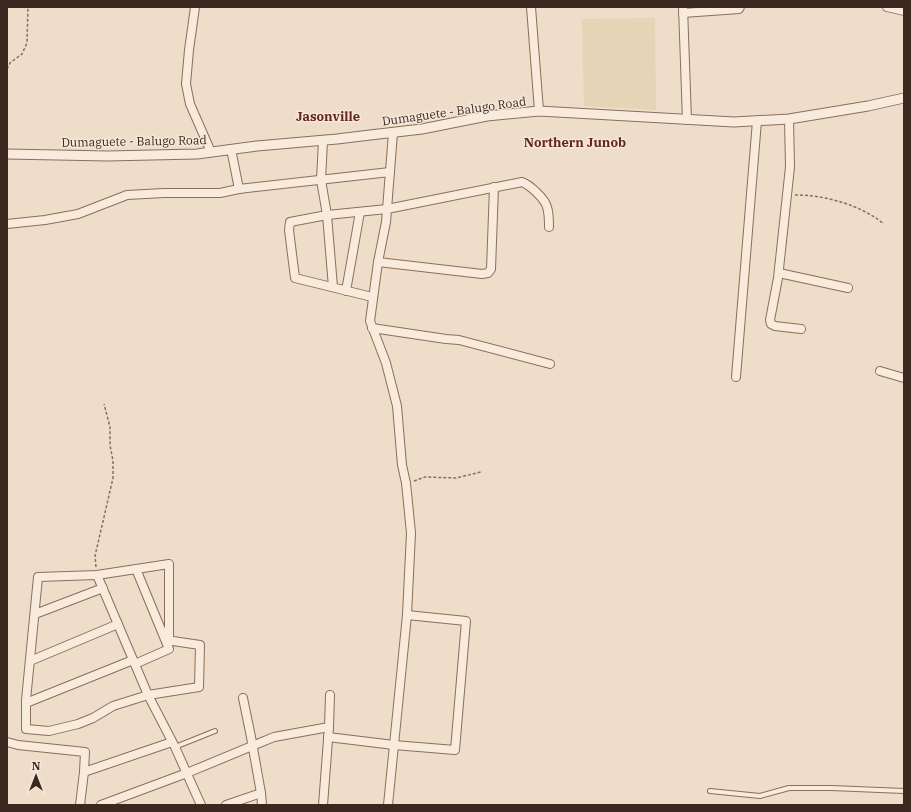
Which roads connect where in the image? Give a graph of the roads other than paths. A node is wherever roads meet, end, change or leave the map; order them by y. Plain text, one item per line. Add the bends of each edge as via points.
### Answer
1 (195, 7) edge
2 (531, 7) edge
3 (740, 7) edge
4 (887, 7) edge
5 (683, 10) edge
6 (904, 11) edge
7 (904, 98) edge
8 (539, 111) junction
9 (789, 119) junction
10 (686, 120) junction
11 (757, 121) junction
12 (393, 133) junction
13 (323, 141) junction
14 (231, 150) junction
15 (211, 152) junction
16 (7, 154) edge
17 (390, 172) junction
18 (321, 180) junction
19 (494, 187) junction
20 (239, 189) junction
21 (387, 208) junction
22 (360, 212) junction
23 (327, 215) junction
24 (7, 224) edge
25 (549, 227) dead end
26 (378, 262) junction
27 (779, 273) junction
28 (333, 287) junction
29 (848, 288) dead end
30 (346, 291) junction
31 (372, 297) junction
32 (372, 328) junction
33 (802, 329) dead end
34 (550, 364) dead end
35 (880, 371) dead end
36 (736, 377) dead end
37 (904, 378) edge
38 (136, 569) junction
39 (97, 575) junction
40 (103, 588) junction
41 (35, 614) junction
42 (407, 615) junction
43 (118, 624) junction
44 (167, 640) junction
45 (30, 661) junction
46 (134, 662) junction
47 (148, 695) junction
48 (330, 695) dead end
49 (242, 698) dead end
50 (26, 703) junction
51 (329, 728) junction
52 (215, 731) dead end
53 (328, 737) junction
54 (7, 742) edge
55 (173, 744) junction
56 (394, 745) junction
57 (252, 746) junction
58 (84, 772) junction
59 (187, 772) junction
60 (710, 791) dead end
61 (904, 791) edge
62 (261, 793) junction
63 (80, 805) edge
64 (101, 805) edge
65 (201, 805) edge
66 (226, 805) edge
67 (262, 805) edge
68 (323, 805) edge
69 (388, 805) edge

1 - 15 street via 186,84 190,104
2 - 8 street
3 - 5 street
4 - 6 street
5 - 10 street
7 - 9 street, Dumaguete - Balugo Road
8 - 10 street, Dumaguete - Balugo Road
8 - 12 street, Dumaguete - Balugo Road via 487,116
9 - 11 street, Dumaguete - Balugo Road
9 - 27 street via 790,167
10 - 11 street, Dumaguete - Balugo Road
11 - 36 street
12 - 13 street, Dumaguete - Balugo Road
12 - 17 street
13 - 14 street, Dumaguete - Balugo Road
13 - 18 street
14 - 15 street, Dumaguete - Balugo Road
14 - 20 street
15 - 16 street, Dumaguete - Balugo Road via 152,155
17 - 18 street
17 - 21 street
18 - 20 street
18 - 23 street
19 - 21 street
19 - 25 street via 522,182 526,184 545,202
19 - 26 street via 491,270 488,273
20 - 24 street via 220,193 127,195 78,214
21 - 22 street
21 - 26 street
22 - 23 street
22 - 30 street
23 - 28 street
23 - 28 street via 290,222 289,230 295,278
26 - 31 street
27 - 29 street
27 - 33 street via 771,324
28 - 30 street
30 - 31 street
31 - 32 street
32 - 34 street via 460,340
32 - 42 street via 386,363 397,406 411,533
35 - 37 street
38 - 39 street
38 - 44 street
38 - 44 street via 168,564
39 - 40 street
39 - 41 street via 38,577
40 - 41 street
40 - 43 street
41 - 45 street
42 - 56 street
42 - 56 street via 466,621 455,750
43 - 45 street
43 - 46 street
44 - 46 street via 169,649
44 - 47 street via 200,645 199,687
45 - 50 street
46 - 47 street
46 - 50 street
47 - 50 street via 113,706 78,724 49,731 26,729
47 - 55 street
48 - 51 street
49 - 57 street
51 - 53 street
51 - 57 street via 274,737
52 - 55 lane
53 - 56 street
53 - 68 street
54 - 58 street via 85,752
55 - 58 street
55 - 59 street
56 - 69 street
57 - 59 street
57 - 62 street
58 - 63 street
59 - 64 street
59 - 65 street
60 - 61 lane via 760,796 789,788
62 - 66 street
62 - 67 street

